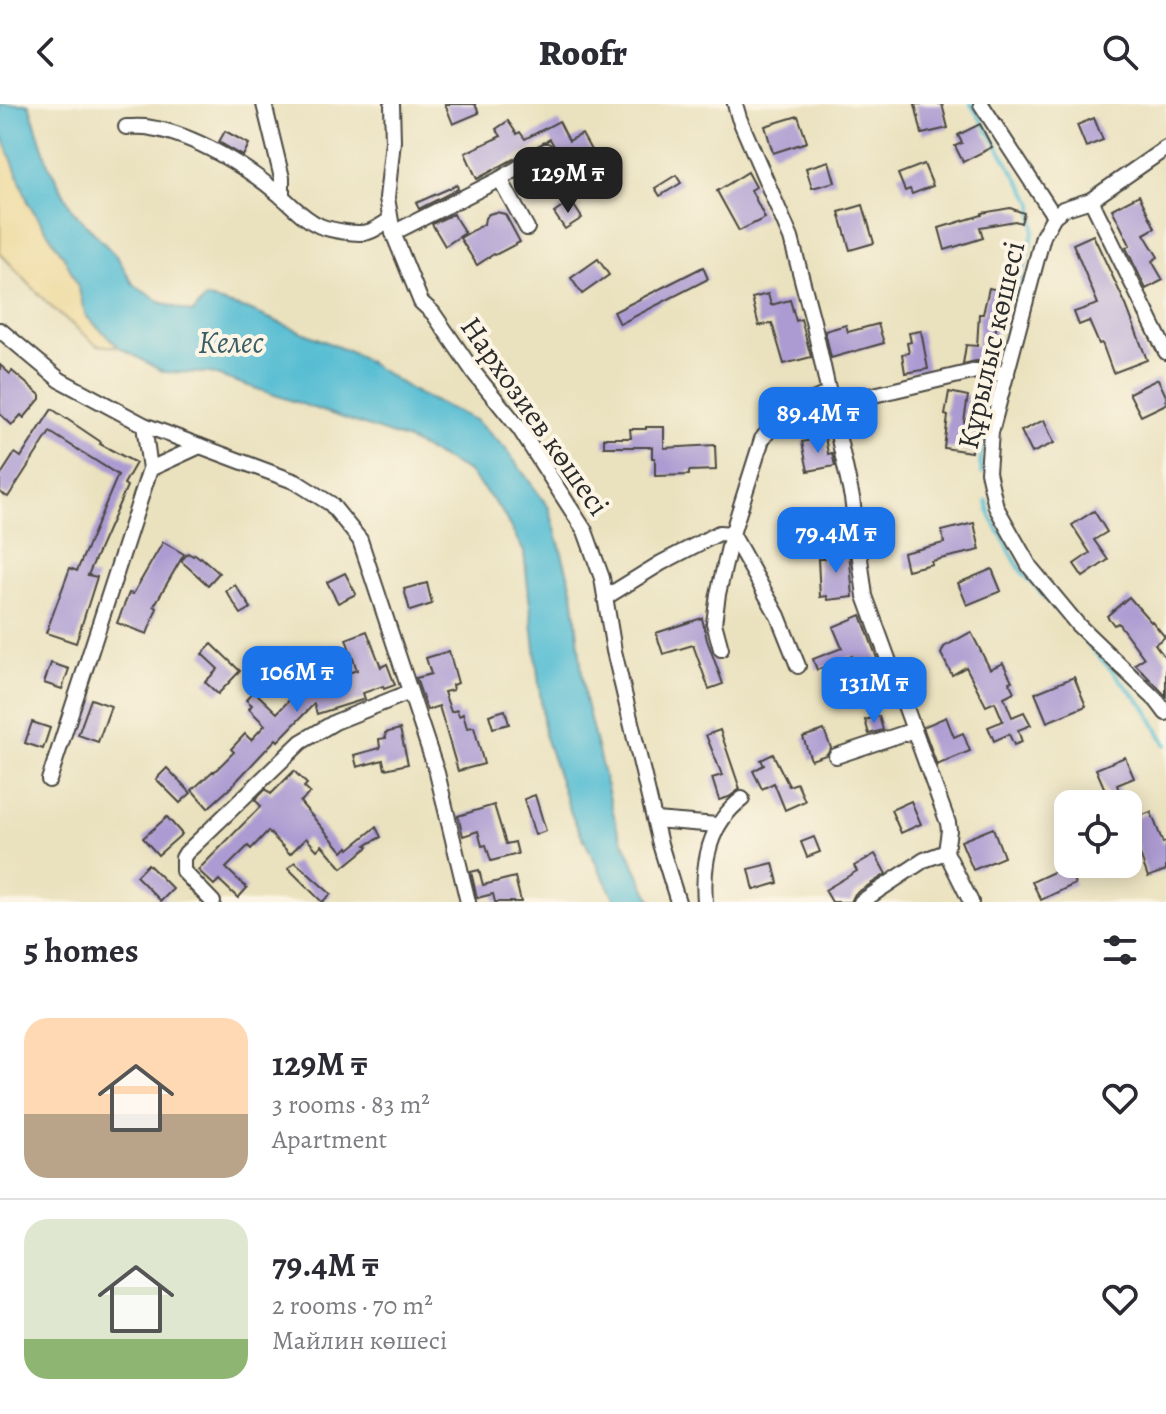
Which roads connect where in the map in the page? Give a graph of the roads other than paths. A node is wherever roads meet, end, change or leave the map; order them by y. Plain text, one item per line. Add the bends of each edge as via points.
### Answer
1 (264, 104) edge
2 (392, 104) edge
3 (735, 104) edge
4 (981, 104) edge
5 (126, 127) dead end
6 (1166, 148) edge
7 (546, 151) dead end
8 (500, 179) junction
9 (282, 197) junction
10 (1091, 200) junction
11 (1054, 216) junction
12 (391, 226) junction
13 (527, 228) dead end
14 (0, 330) edge
15 (1166, 352) edge
16 (1007, 374) junction
17 (830, 399) junction
18 (144, 425) junction
19 (200, 446) junction
20 (150, 469) junction
21 (732, 534) junction
22 (606, 597) junction
23 (721, 649) dead end
24 (798, 666) dead end
25 (410, 692) junction
26 (1166, 713) edge
27 (914, 730) junction
28 (836, 756) dead end
29 (49, 780) dead end
30 (742, 799) dead end
31 (655, 820) junction
32 (717, 825) junction
33 (946, 852) junction
34 (213, 902) edge
35 (468, 902) edge
36 (678, 902) edge
37 (705, 902) edge
38 (861, 902) edge
39 (971, 902) edge

1 - 9 street
2 - 12 street, Нархозиев көшесі via 387,198
3 - 17 street via 791,238
4 - 11 street, Құрылыс көшесі
5 - 9 street via 149,127 204,145
6 - 10 street, Құрылыс көшесі
7 - 8 street
8 - 12 street
8 - 13 street
9 - 12 street via 319,226 341,232 367,233
10 - 11 street, Құрылыс көшесі
10 - 15 street
11 - 16 street, Құрылыс көшесі via 1043,236
12 - 22 street, Нархозиев көшесі via 421,302 519,428 585,531
14 - 18 street via 60,380
16 - 17 street via 976,371
16 - 26 street, Құрылыс көшесі via 991,432 988,472 996,507 1030,567 1078,625
17 - 21 street via 804,404 779,418 762,439
17 - 27 street via 852,498 865,596
18 - 19 street
18 - 20 street
19 - 20 street
19 - 25 street via 296,482 331,504 360,540
20 - 29 street
21 - 22 street via 719,533
21 - 23 street via 714,623
21 - 24 street via 778,616
22 - 31 street, Нархозиев көшесі
25 - 34 street via 335,722 301,742 186,853 183,871
25 - 35 street via 437,773
27 - 28 street
27 - 33 street via 948,823
30 - 32 street
31 - 32 street
31 - 36 street, Нархозиев көшесі
32 - 37 street via 705,867
33 - 38 street via 924,860
33 - 39 street

